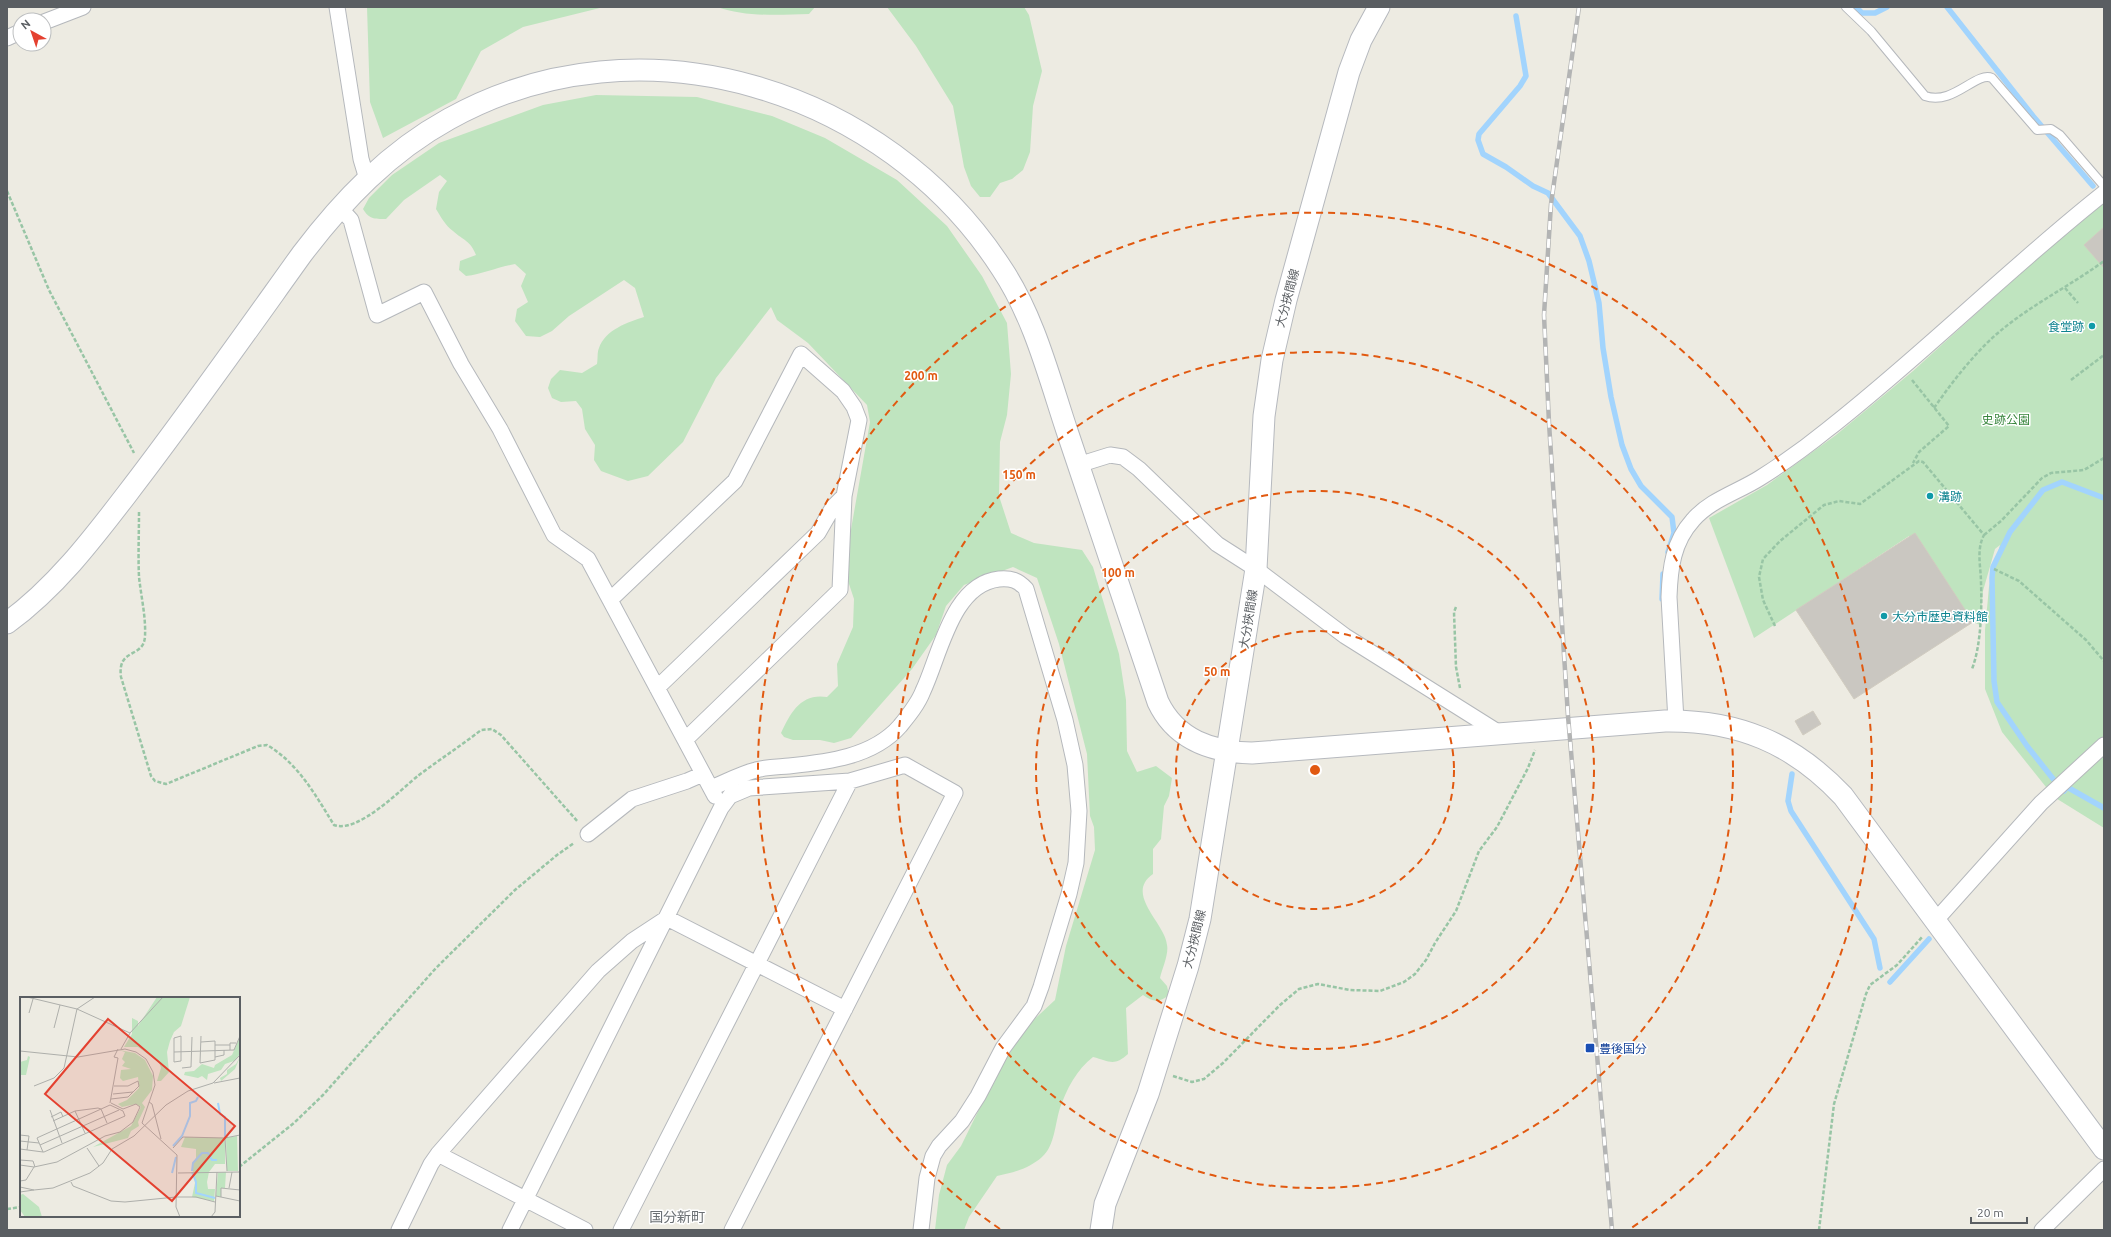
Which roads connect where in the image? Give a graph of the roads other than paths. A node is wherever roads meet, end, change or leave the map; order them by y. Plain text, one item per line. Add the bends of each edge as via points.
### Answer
1 (83, 7) edge
2 (337, 7) edge
3 (1379, 7) edge
4 (1846, 7) edge
5 (52, 19) edge
6 (367, 178) junction
7 (2104, 186) edge
8 (2104, 193) edge
9 (340, 208) junction
10 (1078, 465) junction
11 (844, 496) junction
12 (1256, 569) junction
13 (610, 600) junction
14 (7, 623) edge
15 (657, 688) junction
16 (1676, 721) junction
17 (1501, 734) junction
18 (685, 740) junction
19 (2104, 745) edge
20 (1227, 751) junction
21 (703, 774) junction
22 (850, 781) junction
23 (711, 788) junction
24 (721, 808) junction
25 (588, 834) road end
26 (667, 918) junction
27 (1936, 920) junction
28 (756, 964) junction
29 (845, 1009) junction
30 (2104, 1149) edge
31 (438, 1154) junction
32 (2104, 1168) edge
33 (524, 1199) junction
34 (399, 1230) edge
35 (510, 1230) edge
36 (585, 1230) edge
37 (621, 1230) edge
38 (732, 1230) edge
39 (921, 1230) edge
40 (1101, 1230) edge
41 (2042, 1230) edge

1 - 5 street
2 - 6 street via 361,159
3 - 12 street, 大分挾間線 via 1361,40 1349,72 1278,330 1264,416
4 - 7 lane via 1871,31 1925,96 1945,97 1988,76 1995,80 2032,125 2041,131 2052,129 2060,134
6 - 9 street
6 - 10 street via 414,141 468,109 560,78 628,71 679,71 731,79 795,99 836,118 903,162 943,197 978,235 1004,270 1024,309 1046,366
8 - 16 street via 1803,449 1760,478 1704,510 1686,528 1675,549 1669,581
9 - 13 street via 351,220 378,315 424,292 461,364 500,429 554,535 588,560
9 - 14 street via 302,254 86,547 23,611
10 - 12 street via 1110,455 1119,455 1139,469 1217,544
10 - 20 street via 1163,712 1176,729 1186,736 1206,746
11 - 13 street via 859,420 843,391 801,354 735,481
11 - 15 street via 833,507 818,532
11 - 18 street via 840,590
12 - 17 street via 1345,636
12 - 20 street, 大分挾間線
13 - 15 street
15 - 18 street
16 - 17 street
16 - 27 street via 1716,724 1743,731 1766,739 1807,762 1830,782 1857,813
17 - 20 street via 1262,753
18 - 21 street
19 - 27 street via 2041,803
20 - 40 street, 大分挾間線 via 1196,935 1155,1070 1105,1204
21 - 23 street
21 - 25 street via 632,799
22 - 24 street via 749,788 730,796
22 - 28 street
22 - 29 street via 905,765 955,793
23 - 24 street
23 - 39 street via 757,770 853,755 880,744 899,727 915,706 951,622 967,596 981,584 1000,579 1014,580 1026,589 1065,720 1075,764 1079,811 1076,863 1042,987 1034,1006 1003,1048 962,1121 933,1156 927,1178
24 - 26 street
26 - 28 street
26 - 31 street via 632,941 598,971
26 - 33 street
27 - 30 street
28 - 29 street
28 - 37 street
29 - 38 street
31 - 33 street
31 - 34 street via 430,1164
32 - 41 street
33 - 35 street
33 - 36 street

